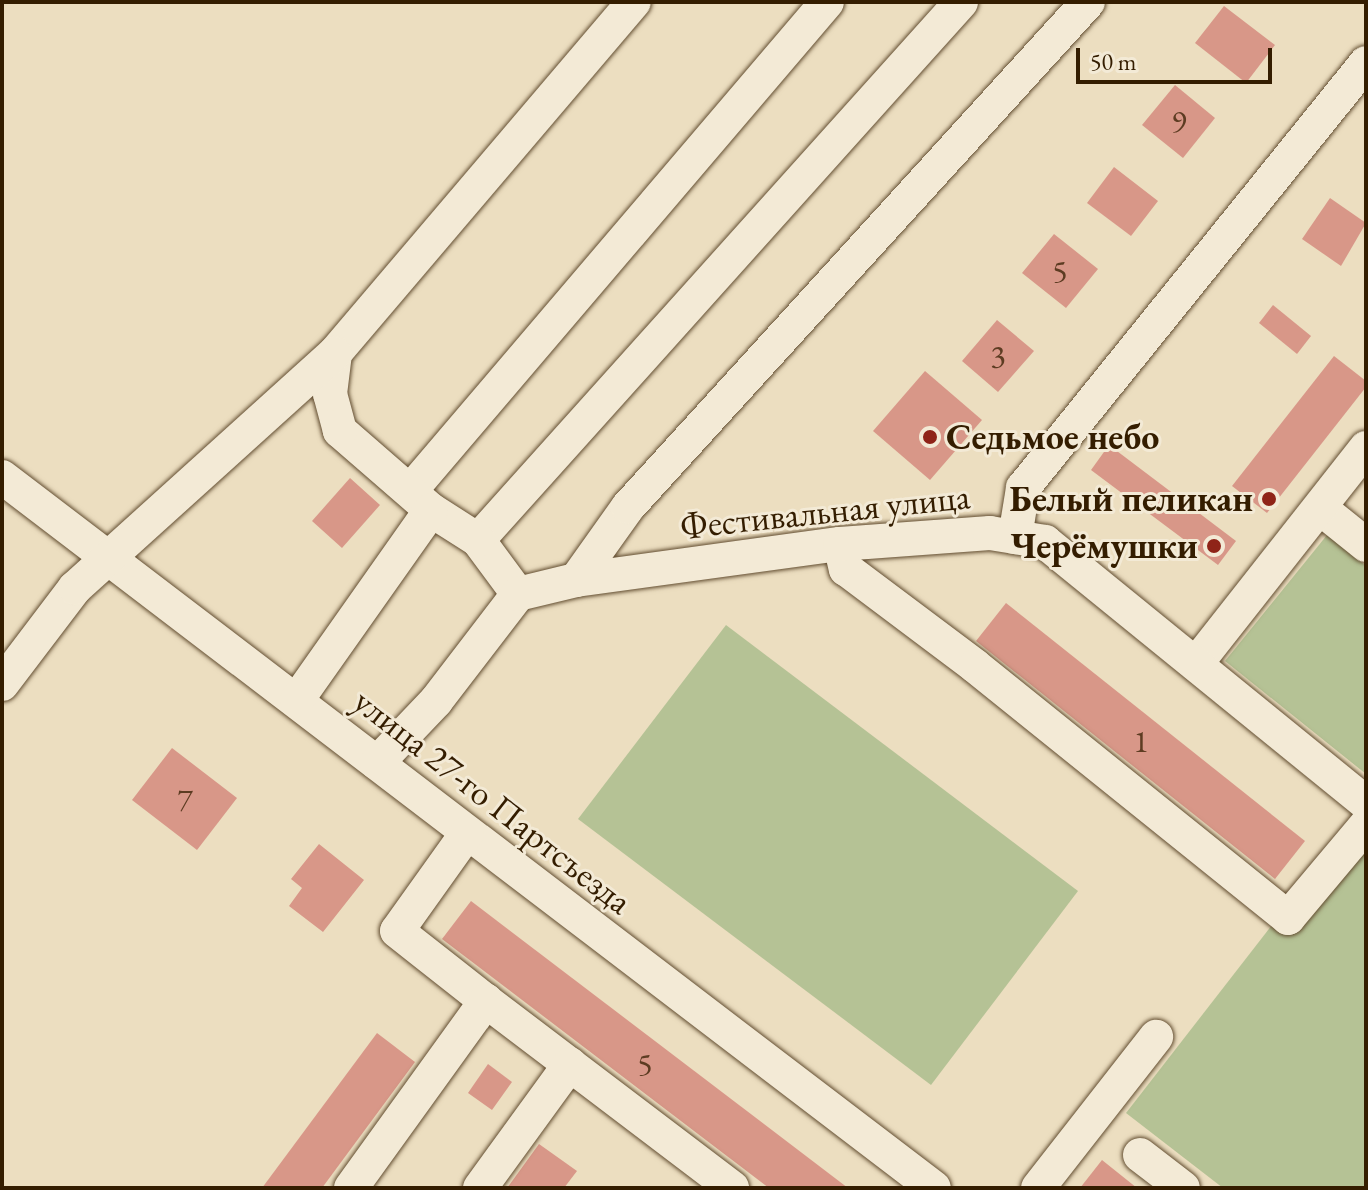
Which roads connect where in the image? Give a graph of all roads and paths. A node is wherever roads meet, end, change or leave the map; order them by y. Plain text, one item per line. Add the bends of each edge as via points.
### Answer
1 (634, 2) edge
2 (827, 2) edge
3 (961, 2) edge
4 (1088, 2) edge
5 (1366, 63) edge
6 (335, 353) junction
7 (1366, 448) edge
8 (8, 494) edge
9 (421, 500) junction
10 (1320, 508) junction
11 (1015, 537) junction
12 (478, 540) junction
13 (840, 544) junction
14 (1366, 545) edge
15 (110, 559) junction
16 (576, 580) junction
17 (518, 594) junction
18 (1196, 664) junction
19 (2, 684) edge
20 (297, 700) junction
21 (377, 763) junction
22 (1366, 803) edge
23 (1366, 825) edge
24 (467, 833) junction
25 (486, 1001) junction
26 (1156, 1037) dead end
27 (570, 1064) junction
28 (1140, 1155) dead end
29 (351, 1188) edge
30 (480, 1188) edge
31 (732, 1188) edge
32 (934, 1188) edge
33 (1038, 1188) edge
34 (1183, 1188) edge

1 - 6 street
2 - 9 street
3 - 12 street
4 - 16 street via 628,507
5 - 11 street via 1023,488
6 - 9 street via 330,394 340,431
6 - 15 street
7 - 10 street
8 - 15 street, улица 27-го Партсъезда
9 - 12 street
9 - 20 street
10 - 14 street
10 - 18 street
11 - 13 street, Фестивальная улица via 990,533
11 - 18 street, Фестивальная улица via 1045,542
12 - 17 street
13 - 16 street, Фестивальная улица
13 - 23 street via 846,569 1288,918
15 - 19 street via 75,588
15 - 20 street, улица 27-го Партсъезда
16 - 17 street, Фестивальная улица
17 - 21 street via 436,701
18 - 22 street, Фестивальная улица
20 - 21 street, улица 27-го Партсъезда
21 - 24 street, улица 27-го Партсъезда
24 - 25 street via 397,931
24 - 32 street, улица 27-го Партсъезда
25 - 27 street
25 - 29 street
26 - 33 street
27 - 30 street
27 - 31 street
28 - 34 street

